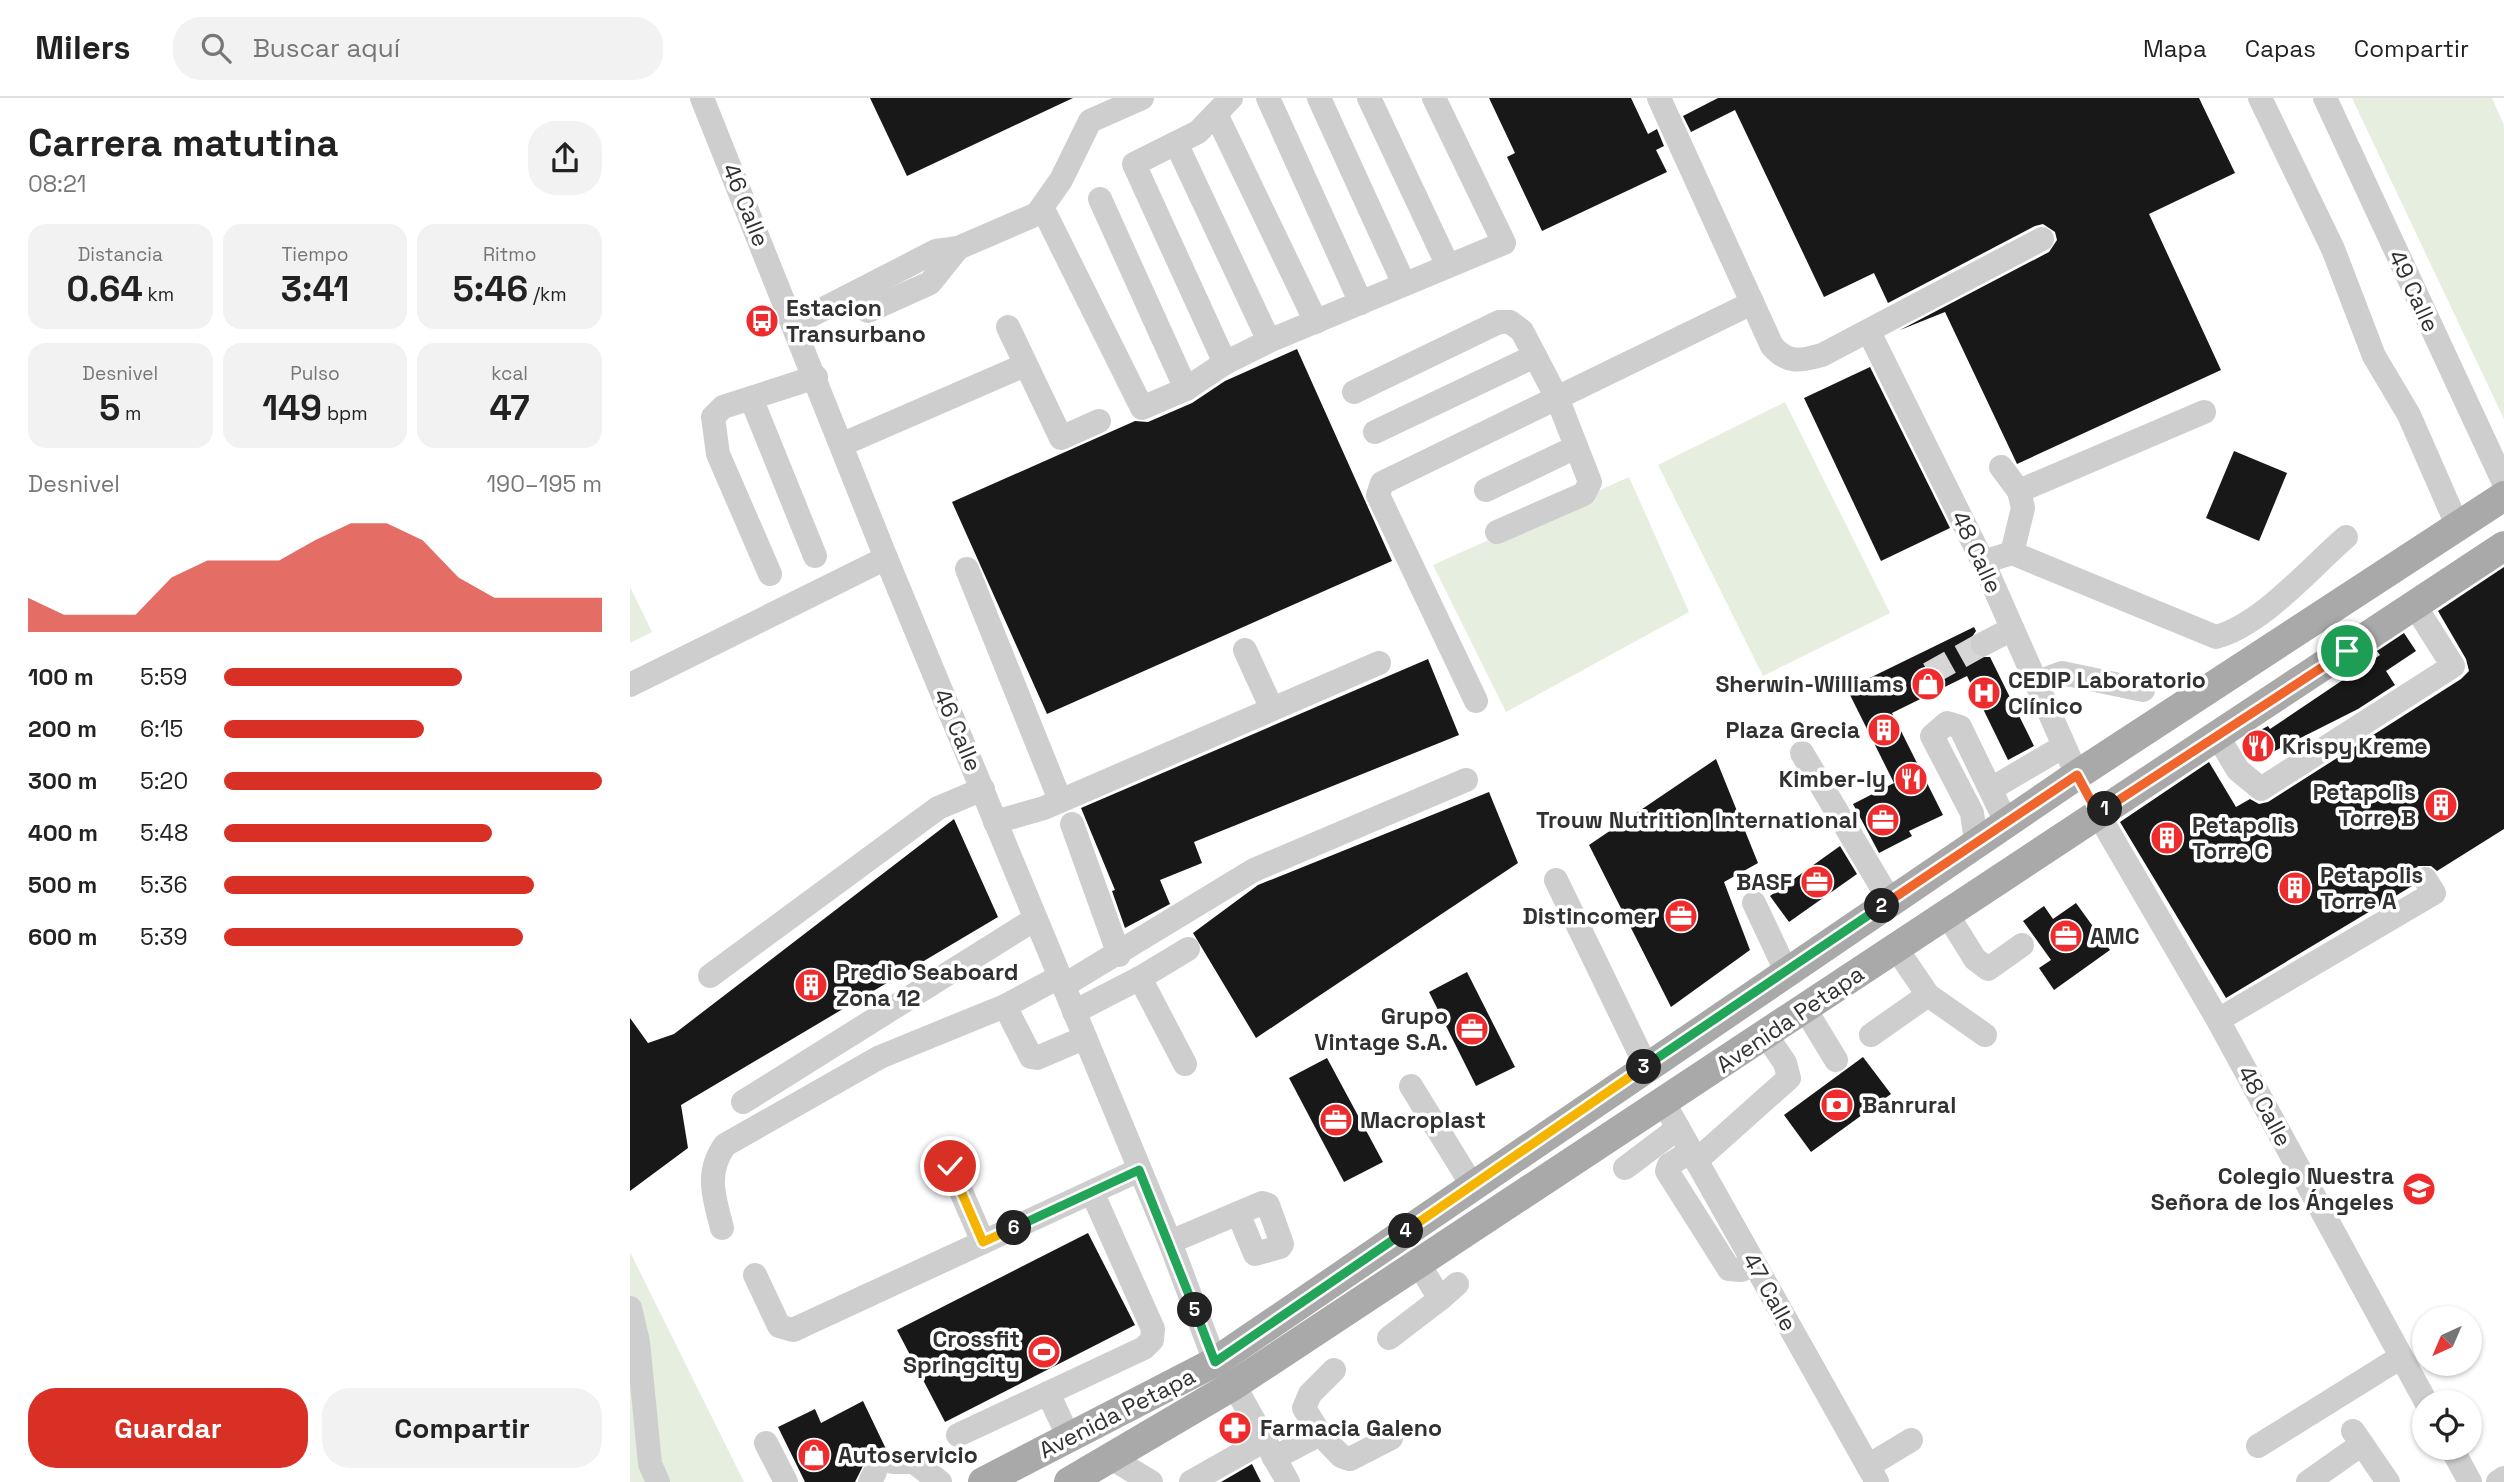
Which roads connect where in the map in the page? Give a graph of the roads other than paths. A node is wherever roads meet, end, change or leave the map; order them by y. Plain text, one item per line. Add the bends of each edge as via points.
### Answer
1 (702, 98) edge
2 (1142, 98) edge
3 (1268, 98) edge
4 (1319, 98) edge
5 (1369, 98) edge
6 (1434, 98) edge
7 (1659, 98) edge
8 (2260, 98) edge
9 (2325, 98) edge
10 (1224, 106) edge
11 (1176, 143) junction
12 (1100, 199) dead end
13 (1037, 214) junction
14 (2042, 239) dead end
15 (1448, 266) junction
16 (1404, 284) junction
17 (1361, 303) junction
18 (1752, 303) junction
19 (1316, 322) junction
20 (794, 324) junction
21 (1008, 327) dead end
22 (1869, 332) junction
23 (1269, 341) junction
24 (1535, 356) junction
25 (1226, 363) junction
26 (1025, 365) junction
27 (816, 377) junction
28 (1186, 389) junction
29 (1354, 392) dead end
30 (751, 398) junction
31 (1558, 400) junction
32 (2204, 412) dead end
33 (1099, 421) dead end
34 (1375, 432) dead end
35 (843, 444) junction
36 (1576, 446) junction
37 (2001, 467) dead end
38 (2504, 483) edge
39 (1486, 490) dead end
40 (2019, 491) junction
41 (2504, 496) edge
42 (2458, 527) junction
43 (1497, 532) dead end
44 (2346, 537) dead end
45 (2504, 547) edge
46 (2012, 553) junction
47 (815, 556) dead end
48 (886, 558) junction
49 (1983, 562) junction
50 (967, 569) dead end
51 (770, 574) dead end
52 (2415, 606) junction
53 (2012, 629) junction
54 (1983, 644) tunnel mouth
55 (1245, 650) dead end
56 (1379, 663) dead end
57 (2035, 683) junction
58 (630, 685) edge
59 (2143, 690) dead end
60 (1476, 701) dead end
61 (1272, 709) junction
62 (2218, 737) junction
63 (2064, 746) junction
64 (1802, 753) dead end
65 (2077, 775) junction
66 (1466, 780) dead end
67 (983, 789) junction
68 (1991, 789) junction
69 (1060, 800) junction
70 (2098, 814) junction
71 (995, 822) junction
72 (1072, 824) dead end
73 (2007, 824) junction
74 (1976, 842) junction
75 (2425, 879) dead end
76 (1556, 880) dead end
77 (1889, 901) junction
78 (1754, 903) dead end
79 (1947, 914) junction
80 (1035, 919) junction
81 (2022, 945) dead end
82 (1896, 948) junction
83 (1188, 949) dead end
84 (1119, 955) junction
85 (1786, 971) junction
86 (710, 976) dead end
87 (1140, 978) junction
88 (1061, 982) junction
89 (1928, 995) junction
90 (1005, 1006) junction
91 (1805, 1009) junction
92 (1074, 1012) junction
93 (2218, 1020) junction
94 (1766, 1035) junction
95 (1871, 1035) dead end
96 (1985, 1035) dead end
97 (1084, 1038) junction
98 (1836, 1060) dead end
99 (1185, 1064) dead end
100 (1646, 1066) junction
101 (1411, 1086) dead end
102 (743, 1102) dead end
103 (1671, 1115) junction
104 (1693, 1156) junction
105 (950, 1166) dead end
106 (1625, 1168) dead end
107 (1139, 1170) junction
108 (1472, 1185) junction
109 (1092, 1192) junction
110 (1238, 1213) dead end
111 (722, 1228) dead end
112 (983, 1242) junction
113 (1170, 1242) junction
114 (1419, 1264) junction
115 (755, 1275) dead end
116 (630, 1308) edge
117 (1389, 1338) dead end
118 (2401, 1357) junction
119 (1215, 1362) junction
120 (1334, 1370) dead end
121 (1234, 1385) junction
122 (2419, 1390) edge
123 (1048, 1393) junction
124 (1197, 1408) junction
125 (1320, 1434) junction
126 (958, 1435) dead end
127 (1069, 1438) junction
128 (1391, 1438) dead end
129 (1910, 1440) dead end
130 (766, 1443) dead end
131 (2258, 1446) dead end
132 (1269, 1449) junction
133 (1113, 1459) junction
134 (2458, 1460) edge
135 (879, 1472) edge
136 (1872, 1474) edge
137 (2504, 1478) edge
138 (1073, 1481) edge
139 (658, 1482) edge
140 (786, 1482) edge
141 (940, 1482) edge
142 (983, 1482) edge
143 (1151, 1482) edge
144 (1191, 1482) edge
145 (1288, 1482) edge
146 (2308, 1482) edge
147 (2388, 1482) edge
148 (2470, 1482) edge
149 (2498, 1482) edge

1 - 20 street, 46 Calle
2 - 13 street via 1090,121 1061,180
3 - 17 street
4 - 16 street
5 - 15 street
6 - 15 street via 1504,243
7 - 18 street
8 - 42 street via 2333,249 2374,356 2409,415
9 - 38 street, 49 Calle
10 - 11 street via 1198,132
10 - 19 street
11 - 23 street
11 - 25 street via 1134,164
12 - 28 street
13 - 20 street via 958,248 930,283 868,311 846,298
13 - 28 street via 1052,222 1142,408
14 - 22 street
15 - 16 street
16 - 17 street
17 - 19 street
18 - 22 street via 1772,346 1783,358 1799,361 1822,355
18 - 31 street
19 - 23 street
20 - 27 street, 46 Calle
21 - 26 street
22 - 49 street, 48 Calle
23 - 25 street
24 - 29 street via 1517,326 1499,322
24 - 31 street
24 - 34 street
25 - 28 street
26 - 33 street via 1061,438
26 - 35 street
27 - 30 street
27 - 35 street, 46 Calle
30 - 47 street
30 - 51 street via 723,407 713,417 718,454
31 - 36 street
31 - 60 street via 1394,476 1378,490
32 - 40 street
35 - 48 street, 46 Calle
36 - 39 street
36 - 43 street via 1590,482 1584,494
37 - 40 street
40 - 46 street via 2023,508
41 - 42 main road, Avenida Petapa
42 - 65 main road, Avenida Petapa
44 - 46 street via 2288,592 2229,634 2216,637
45 - 52 main road, Avenida Petapa
46 - 49 street
48 - 58 street
48 - 67 street, 46 Calle
49 - 53 street, 48 Calle
50 - 69 street
52 - 62 main road, Avenida Petapa
52 - 62 street via 2453,666 2261,789 2238,770
53 - 54 street
53 - 57 street, 48 Calle
55 - 61 street
56 - 61 street
57 - 59 street via 2062,673
57 - 63 street, 48 Calle
61 - 69 street
62 - 70 main road, Avenida Petapa
63 - 65 street, 48 Calle
63 - 68 street
64 - 77 street
65 - 70 main road
65 - 73 main road, Avenida Petapa
66 - 84 street via 1254,870
67 - 71 street, 46 Calle
67 - 86 street via 938,808
68 - 73 street
68 - 74 street via 1960,727 1947,723 1934,731 1934,742 1972,813
69 - 71 street
70 - 79 main road, Avenida Petapa
70 - 93 street, 48 Calle
71 - 80 street, 46 Calle
72 - 84 street
73 - 74 main road, Avenida Petapa
74 - 77 main road, Avenida Petapa
75 - 93 street via 2434,893
76 - 100 street
77 - 85 main road, Avenida Petapa
78 - 85 street
79 - 81 street via 1975,959 1988,969
79 - 82 main road, Avenida Petapa
80 - 88 street, 46 Calle
80 - 102 street
82 - 89 street
82 - 91 main road, Avenida Petapa
83 - 87 street
84 - 88 street
85 - 100 main road, Avenida Petapa
87 - 92 street
87 - 99 street
88 - 90 street
88 - 92 street, 46 Calle
89 - 95 street
89 - 96 street
90 - 97 street via 1031,1057
90 - 111 street via 880,1057 725,1145 712,1168 711,1188
91 - 94 main road, Avenida Petapa
91 - 98 street
92 - 97 street, 46 Calle
93 - 118 street, 48 Calle
94 - 103 main road, Avenida Petapa
94 - 104 street via 1785,1063 1789,1078
97 - 107 street, 46 Calle
100 - 108 main road, Avenida Petapa
101 - 108 street
103 - 104 street, 47 Calle
103 - 106 street
103 - 114 main road, Avenida Petapa
104 - 136 street, 47 Calle
105 - 112 street
107 - 109 street
107 - 113 street, 46 Calle
108 - 119 main road, Avenida Petapa
109 - 112 street
109 - 123 street via 1153,1329 1152,1340
110 - 113 street
112 - 115 street via 793,1331 779,1325
113 - 119 street, 46 Calle
114 - 117 street via 1449,1292
114 - 121 main road, Avenida Petapa
116 - 139 street via 638,1342 650,1464
118 - 122 street, 48 Calle
118 - 131 street
119 - 124 main road
119 - 127 main road, Avenida Petapa
120 - 125 street via 1310,1394 1304,1409
121 - 124 main road, Avenida Petapa
121 - 132 street
123 - 126 street
123 - 127 street
124 - 133 main road, Avenida Petapa
125 - 128 street via 1350,1459
125 - 132 street
127 - 142 main road, Avenida Petapa
129 - 136 street
130 - 140 street
132 - 144 street
132 - 145 street
133 - 138 main road, Avenida Petapa
133 - 143 street
134 - 148 street
135 - 141 street via 914,1462
137 - 149 street
146 - 147 street via 2358,1438

